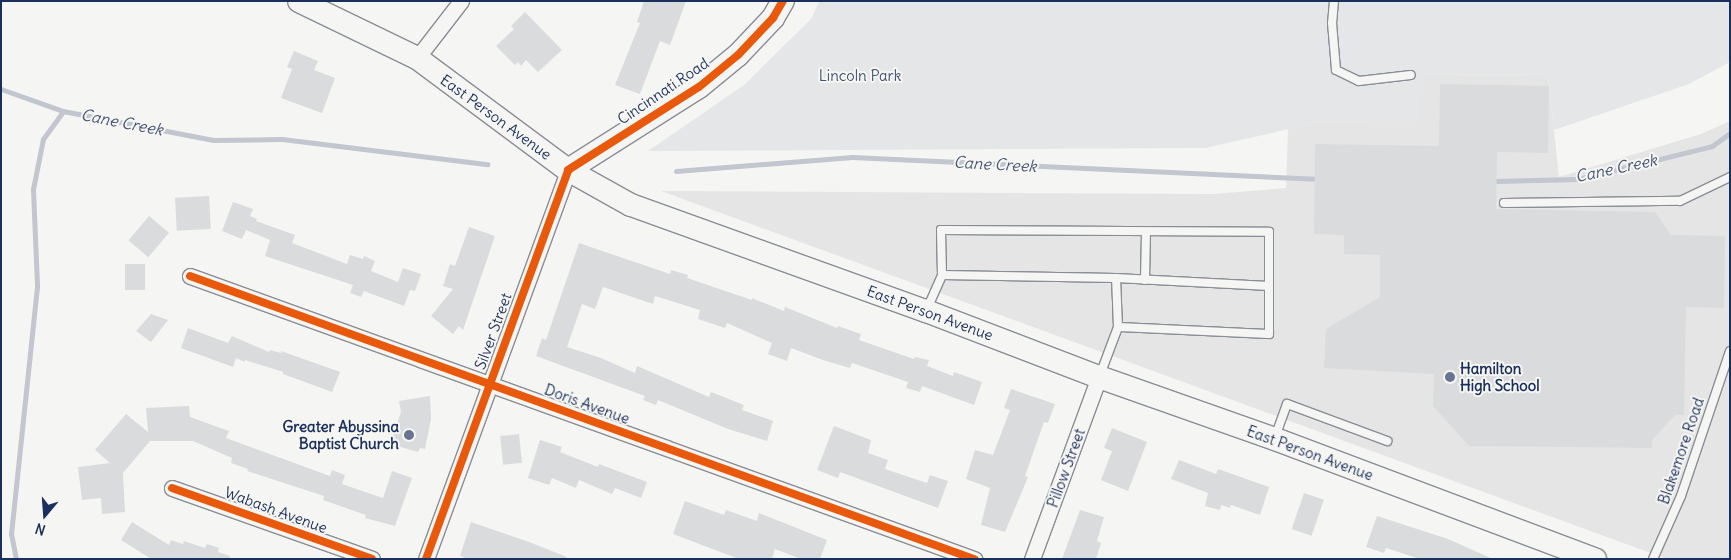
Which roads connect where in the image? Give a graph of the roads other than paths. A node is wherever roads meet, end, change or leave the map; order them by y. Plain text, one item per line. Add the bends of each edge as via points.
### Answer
1 (299, 1) edge
2 (461, 1) edge
3 (783, 1) edge
4 (1334, 1) edge
5 (417, 58) junction
6 (1411, 75) dead end
7 (568, 170) junction
8 (1730, 176) edge
9 (1504, 203) dead end
10 (1146, 232) junction
11 (942, 275) junction
12 (190, 276) dead end
13 (1116, 278) junction
14 (1146, 280) junction
15 (1269, 286) junction
16 (926, 311) junction
17 (1118, 327) junction
18 (1730, 351) edge
19 (1099, 377) junction
20 (488, 383) junction
21 (1275, 439) junction
22 (1387, 441) dead end
23 (172, 488) dead end
24 (372, 559) edge
25 (426, 559) edge
26 (974, 559) edge
27 (1032, 559) edge
28 (1595, 559) edge
29 (1653, 559) edge

1 - 5 main road, East Person Avenue
2 - 5 street
3 - 7 main road, Cincinnati Road via 773,18 738,54 699,87
4 - 6 lane via 1332,23 1336,70 1359,81
5 - 7 main road, East Person Avenue
7 - 16 main road, East Person Avenue via 631,206
7 - 20 street, Silver Street
8 - 9 lane via 1680,201
10 - 11 lane via 941,230
10 - 14 lane
10 - 15 lane via 1270,232
11 - 13 lane
11 - 16 lane
12 - 20 street, Doris Avenue
13 - 14 lane
13 - 17 lane
14 - 15 lane
15 - 17 lane via 1269,334
16 - 19 main road, East Person Avenue
17 - 19 lane
18 - 29 lane, Blakemore Road via 1681,496
19 - 21 main road, East Person Avenue
19 - 27 street, Pillow Street
20 - 25 street, Silver Street
20 - 26 street, Doris Avenue
21 - 22 lane via 1287,404
21 - 28 main road, East Person Avenue
23 - 24 street, Wabash Avenue

